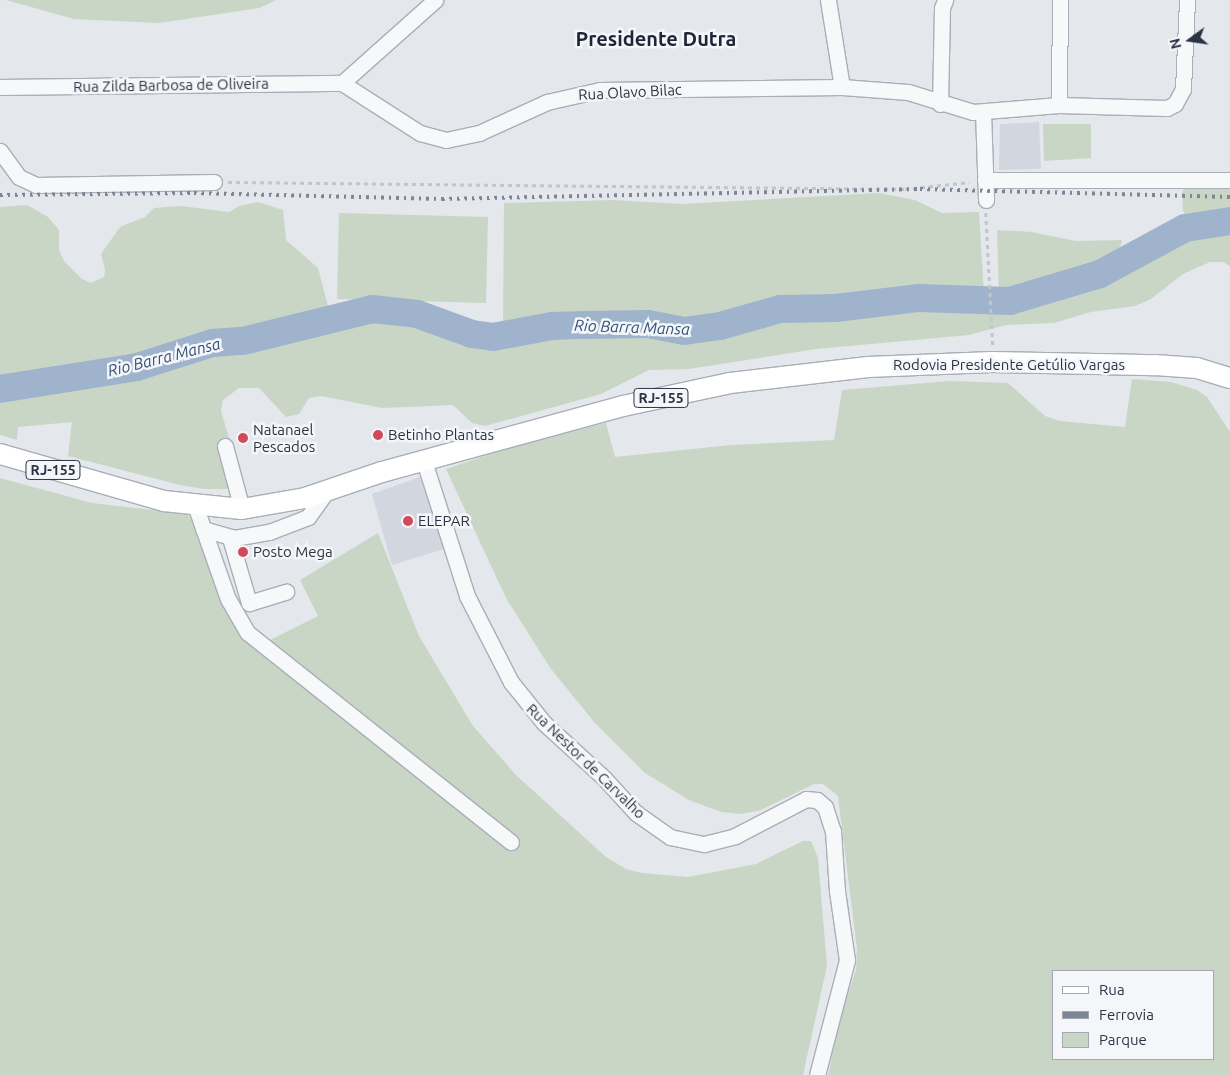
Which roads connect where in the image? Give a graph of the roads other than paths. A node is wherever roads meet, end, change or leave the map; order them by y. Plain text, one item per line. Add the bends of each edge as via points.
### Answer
1 (435, 0) edge
2 (828, 0) edge
3 (945, 0) edge
4 (1060, 0) edge
5 (1187, 0) edge
6 (417, 5) edge
7 (342, 83) junction
8 (0, 87) edge
9 (842, 87) junction
10 (940, 104) junction
11 (1059, 105) junction
12 (983, 112) junction
13 (0, 151) edge
14 (985, 180) junction
15 (1230, 180) edge
16 (214, 182) road end
17 (986, 200) dead end
18 (1230, 378) edge
19 (225, 446) dead end
20 (0, 454) edge
21 (424, 461) junction
22 (326, 492) junction
23 (195, 505) junction
24 (242, 509) junction
25 (203, 529) junction
26 (230, 538) junction
27 (286, 592) dead end
28 (511, 842) dead end
29 (818, 1075) edge

1 - 6 street
2 - 9 street
3 - 10 street via 942,8
4 - 11 street
5 - 11 street, Rua Olavo Bilac via 1183,89 1175,104 1167,108
6 - 7 street
7 - 8 street, Rua Zilda Barbosa de Oliveira
7 - 9 street, Rua Olavo Bilac via 420,133 446,140 479,133 547,102 582,92
9 - 10 street, Rua Olavo Bilac via 908,92
10 - 12 street, Rua Olavo Bilac
11 - 12 street, Rua Olavo Bilac
12 - 14 street
13 - 16 street via 19,176 36,184
14 - 15 street
14 - 17 street
18 - 21 main road, Rodovia Presidente Getúlio Vargas / RJ-155 via 1197,368 1155,365 992,362 868,367 690,391 623,406
19 - 24 street
20 - 23 main road, Rodovia Presidente Getúlio Vargas / RJ-155 via 164,501
21 - 22 main road, Rodovia Presidente Getúlio Vargas / RJ-155
21 - 29 street, Rua Nestor de Carvalho via 468,596 511,682 544,723 604,778 636,813 670,837 704,844 735,836 806,799 817,800 825,807 833,831 836,891 847,952
22 - 24 main road, Rodovia Presidente Getúlio Vargas / RJ-155 via 281,504
22 - 26 street via 313,512 294,524 244,538
23 - 24 main road, Rodovia Presidente Getúlio Vargas / RJ-155
23 - 25 street
25 - 26 street
25 - 28 street via 228,599 248,633
26 - 27 street via 249,603

